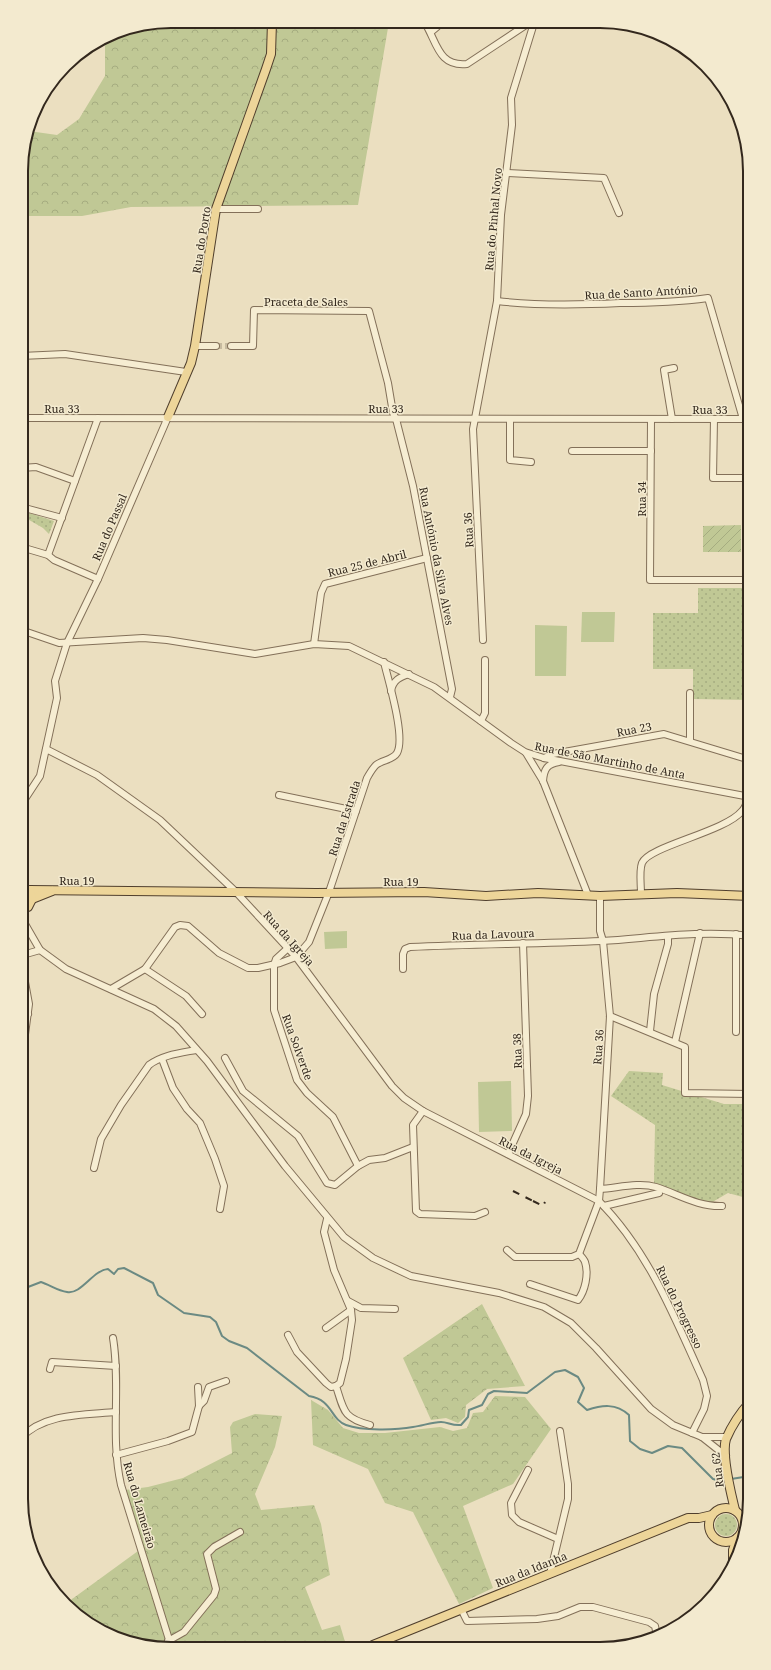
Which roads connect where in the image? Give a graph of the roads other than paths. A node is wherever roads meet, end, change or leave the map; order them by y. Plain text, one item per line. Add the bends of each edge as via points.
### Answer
1 (272, 28) edge
2 (428, 28) edge
3 (436, 28) edge
4 (521, 28) edge
5 (532, 28) edge
6 (431, 32) junction
7 (506, 173) junction
8 (216, 209) junction
9 (258, 209) dead end
10 (619, 213) dead end
11 (497, 301) junction
12 (369, 311) joint
13 (196, 346) junction
14 (216, 346) tunnel mouth
15 (231, 346) tunnel mouth
16 (28, 356) edge
17 (674, 368) dead end
18 (186, 372) junction
19 (743, 409) edge
20 (168, 417) junction
21 (28, 418) edge
22 (98, 418) junction
23 (396, 418) junction
24 (474, 418) junction
25 (510, 418) junction
26 (651, 419) junction
27 (672, 419) junction
28 (714, 419) junction
29 (743, 419) edge
30 (572, 452) dead end
31 (651, 452) junction
32 (531, 462) dead end
33 (28, 468) edge
34 (743, 478) edge
35 (75, 481) junction
36 (28, 508) edge
37 (62, 518) junction
38 (28, 549) edge
39 (48, 555) junction
40 (427, 558) junction
41 (98, 579) junction
42 (743, 580) edge
43 (28, 632) edge
44 (483, 640) dead end
45 (67, 643) junction
46 (314, 644) junction
47 (485, 660) dead end
48 (384, 662) junction
49 (398, 668) junction
50 (409, 674) junction
51 (397, 679) junction
52 (391, 690) junction
53 (690, 693) dead end
54 (450, 697) junction
55 (481, 721) junction
56 (690, 741) junction
57 (46, 749) junction
58 (525, 752) junction
59 (544, 758) junction
60 (743, 758) edge
61 (563, 762) junction
62 (543, 781) junction
63 (28, 794) edge
64 (279, 795) dead end
65 (743, 796) edge
66 (743, 809) edge
67 (356, 811) junction
68 (28, 889) edge
69 (52, 891) junction
70 (236, 892) junction
71 (329, 892) junction
72 (28, 893) edge
73 (641, 894) junction
74 (588, 895) junction
75 (600, 896) junction
76 (743, 896) edge
77 (32, 899) junction
78 (28, 904) edge
79 (28, 929) edge
80 (700, 933) junction
81 (736, 934) junction
82 (743, 935) edge
83 (668, 936) junction
84 (603, 941) junction
85 (524, 942) junction
86 (288, 948) junction
87 (40, 950) junction
88 (28, 953) edge
89 (296, 957) junction
90 (274, 964) junction
91 (145, 969) junction
92 (403, 969) dead end
93 (111, 989) junction
94 (28, 998) edge
95 (28, 1014) edge
96 (202, 1014) dead end
97 (610, 1016) junction
98 (650, 1031) junction
99 (736, 1032) dead end
100 (675, 1042) junction
101 (196, 1050) junction
102 (225, 1058) dead end
103 (162, 1059) junction
104 (743, 1094) edge
105 (423, 1111) junction
106 (412, 1147) junction
107 (508, 1154) junction
108 (358, 1166) junction
109 (94, 1168) dead end
110 (600, 1189) junction
111 (659, 1193) dead end
112 (599, 1201) junction
113 (604, 1206) junction
114 (722, 1206) dead end
115 (220, 1209) dead end
116 (486, 1212) dead end
117 (327, 1218) junction
118 (507, 1250) dead end
119 (579, 1254) junction
120 (530, 1284) dead end
121 (348, 1301) junction
122 (395, 1309) dead end
123 (351, 1310) junction
124 (326, 1328) dead end
125 (288, 1334) dead end
126 (112, 1338) dead end
127 (116, 1366) junction
128 (50, 1369) dead end
129 (226, 1381) dead end
130 (336, 1386) junction
131 (198, 1387) dead end
132 (199, 1406) junction
133 (743, 1410) edge
134 (116, 1412) junction
135 (370, 1425) dead end
136 (28, 1431) edge
137 (560, 1431) dead end
138 (692, 1433) junction
139 (702, 1437) junction
140 (727, 1437) junction
141 (116, 1455) junction
142 (726, 1456) junction
143 (528, 1470) dead end
144 (731, 1496) junction
145 (724, 1508) junction
146 (741, 1513) edge
147 (712, 1515) junction
148 (699, 1518) junction
149 (709, 1527) junction
150 (240, 1532) dead end
151 (737, 1538) joint
152 (558, 1539) junction
153 (726, 1541) junction
154 (733, 1550) joint
155 (550, 1574) junction
156 (461, 1609) junction
157 (656, 1631) edge
158 (170, 1642) edge
159 (171, 1642) edge
160 (380, 1642) edge

1 - 8 main road, Rua do Porto via 271,54
2 - 6 street
3 - 6 street
4 - 6 street via 467,64 461,65 444,59
5 - 7 street, Rua do Pinhal Novo via 512,90 512,125
7 - 10 street via 604,178
7 - 11 street, Rua do Pinhal Novo via 501,215
8 - 9 street
8 - 13 main road, Rua do Porto
11 - 19 street, Rua de Santo António via 533,305 585,305 708,298
11 - 24 street, Rua do Pinhal Novo via 478,411
12 - 15 street, Praceta de Sales via 254,310 253,346
12 - 23 street, Rua António da Silva Alves
13 - 14 street
13 - 18 main road, Rua do Porto
16 - 18 street via 65,354
17 - 27 street via 664,370
18 - 20 main road, Rua do Porto
20 - 22 street, Rua 33
20 - 23 street, Rua 33
20 - 41 street, Rua do Passal
21 - 22 street, Rua 33
22 - 35 street
23 - 24 street, Rua 33
23 - 40 street, Rua António da Silva Alves
24 - 25 street, Rua 33
24 - 44 street, Rua 36
25 - 26 street, Rua 33
25 - 32 street via 510,460
26 - 27 street, Rua 33
26 - 31 street, Rua 34
27 - 28 street, Rua 33
28 - 29 street, Rua 33
28 - 34 street via 713,478
30 - 31 street
31 - 42 street, Rua 34 via 650,580
33 - 35 street via 36,467
35 - 37 street
36 - 37 street
37 - 39 street
38 - 39 street
39 - 41 street
40 - 46 street, Rua 25 de Abril via 325,584
40 - 54 street, Rua António da Silva Alves via 452,689
41 - 45 street, Rua do Passal
43 - 45 street, Rua de São Martinho de Anta via 59,643
45 - 46 street, Rua de São Martinho de Anta via 143,638 255,654
45 - 57 street via 55,681 57,698
46 - 48 street, Rua de São Martinho de Anta via 349,646
47 - 55 street via 485,713
48 - 49 street, Rua de São Martinho de Anta
48 - 52 street, Rua da Estrada
49 - 50 street, Rua de São Martinho de Anta
49 - 51 street
50 - 51 street
50 - 54 street, Rua de São Martinho de Anta
51 - 52 street
52 - 67 street, Rua da Estrada via 397,717 398,749 396,754 371,771
53 - 56 street
54 - 55 street, Rua de São Martinho de Anta
55 - 58 street, Rua de São Martinho de Anta
56 - 59 street, Rua 23 via 661,734 553,754
56 - 60 street, Rua 23
57 - 63 street via 40,776
57 - 70 street, Rua da Igreja via 97,775 160,820
58 - 59 street, Rua de São Martinho de Anta
58 - 62 street
59 - 61 street, Rua de São Martinho de Anta
61 - 62 street via 549,765
61 - 65 street, Rua de São Martinho de Anta
62 - 74 street
64 - 67 street
66 - 73 street via 720,827 648,856 643,861 641,869
67 - 71 street, Rua da Estrada
68 - 69 main road, Rua 19
69 - 70 main road, Rua 19
69 - 77 main road, Rua 19
70 - 71 main road, Rua 19
70 - 86 street, Rua da Igreja
71 - 74 main road, Rua 19 via 424,892 486,896 538,893
71 - 89 street, Rua da Estrada via 310,942
72 - 77 main road
73 - 75 main road, Rua 19
73 - 76 main road, Rua 19
74 - 75 main road, Rua 19
75 - 84 street, Rua 36 via 600,931
77 - 78 main road
79 - 87 street
80 - 81 street, Rua da Lavoura
80 - 83 street, Rua da Lavoura
80 - 100 street
81 - 82 street, Rua da Lavoura
81 - 99 street
83 - 84 street, Rua da Lavoura
83 - 98 street via 654,994
84 - 85 street, Rua da Lavoura
84 - 97 street, Rua 36
85 - 92 street, Rua da Lavoura via 410,947 405,949 403,954
85 - 107 street, Rua 38 via 528,1096 526,1114
86 - 89 street, Rua da Igreja
86 - 90 street
87 - 88 street
87 - 93 street via 66,969
89 - 90 street
89 - 105 street, Rua da Igreja via 380,1072 404,1098
90 - 91 street via 258,968 241,966 219,953 193,929 180,925 175,927
90 - 108 street, Rua Solverde via 274,1010 297,1080 333,1117
91 - 93 street
91 - 96 street via 186,996
93 - 101 street via 154,1009 176,1026
94 - 95 street
97 - 98 street
97 - 110 street, Rua 36
98 - 100 street
100 - 104 street via 685,1047 685,1093
101 - 103 street
101 - 117 street
102 - 108 street via 243,1091 298,1136 327,1183 335,1185
103 - 109 street via 149,1065 120,1105 101,1139
103 - 115 street via 173,1088 200,1123 214,1159 224,1186
105 - 106 street via 413,1125
105 - 107 street, Rua da Igreja
106 - 108 street via 391,1156 369,1160
106 - 116 street via 416,1211 420,1214 475,1216
107 - 112 street, Rua da Igreja
110 - 112 street, Rua 36
110 - 114 street via 655,1187 684,1199
111 - 113 street
112 - 113 street, Rua do Progresso
112 - 119 street, Rua 36
113 - 138 street, Rua do Progresso via 618,1220 641,1253 661,1288 703,1380 707,1396 704,1409
117 - 121 street via 324,1232 334,1270
117 - 138 street via 344,1237 373,1258 411,1276 498,1293 544,1307 571,1323 651,1409
118 - 119 street via 515,1257 572,1257
119 - 120 street via 585,1261 586,1279 584,1292 578,1300
121 - 122 street via 361,1308
121 - 123 street
123 - 124 street
123 - 130 street via 350,1343 340,1383
125 - 130 street via 297,1352 326,1383 331,1387
126 - 127 street, Rua do Lameirão
127 - 128 street via 52,1362
127 - 134 street, Rua do Lameirão
129 - 132 street via 209,1387 204,1401
130 - 135 street via 346,1414 358,1422
131 - 132 street
132 - 141 street via 192,1432
133 - 140 main road, Rua 62
134 - 136 street via 48,1419
134 - 141 street, Rua do Lameirão
137 - 152 street via 568,1484 567,1510
138 - 139 street
139 - 140 street
139 - 142 street
140 - 142 main road, Rua 62
141 - 158 street, Rua do Lameirão via 121,1485
142 - 144 main road, Rua 62
143 - 152 street via 511,1503 512,1515 519,1522
144 - 145 main road, Rua 62
144 - 146 main road, Rua 62
145 - 146 main road
145 - 147 main road
147 - 148 main road, Rua da Idanha
147 - 149 main road
148 - 149 main road
148 - 155 main road, Rua da Idanha via 688,1518
149 - 153 main road via 717,1539
150 - 159 street via 207,1554 216,1589 214,1595 184,1632
151 - 153 main road
151 - 154 main road
152 - 155 street
153 - 154 main road
155 - 156 main road, Rua da Idanha
156 - 157 street via 467,1620 537,1619 558,1616 580,1607 593,1607 649,1622 655,1626
156 - 160 main road, Rua da Idanha

